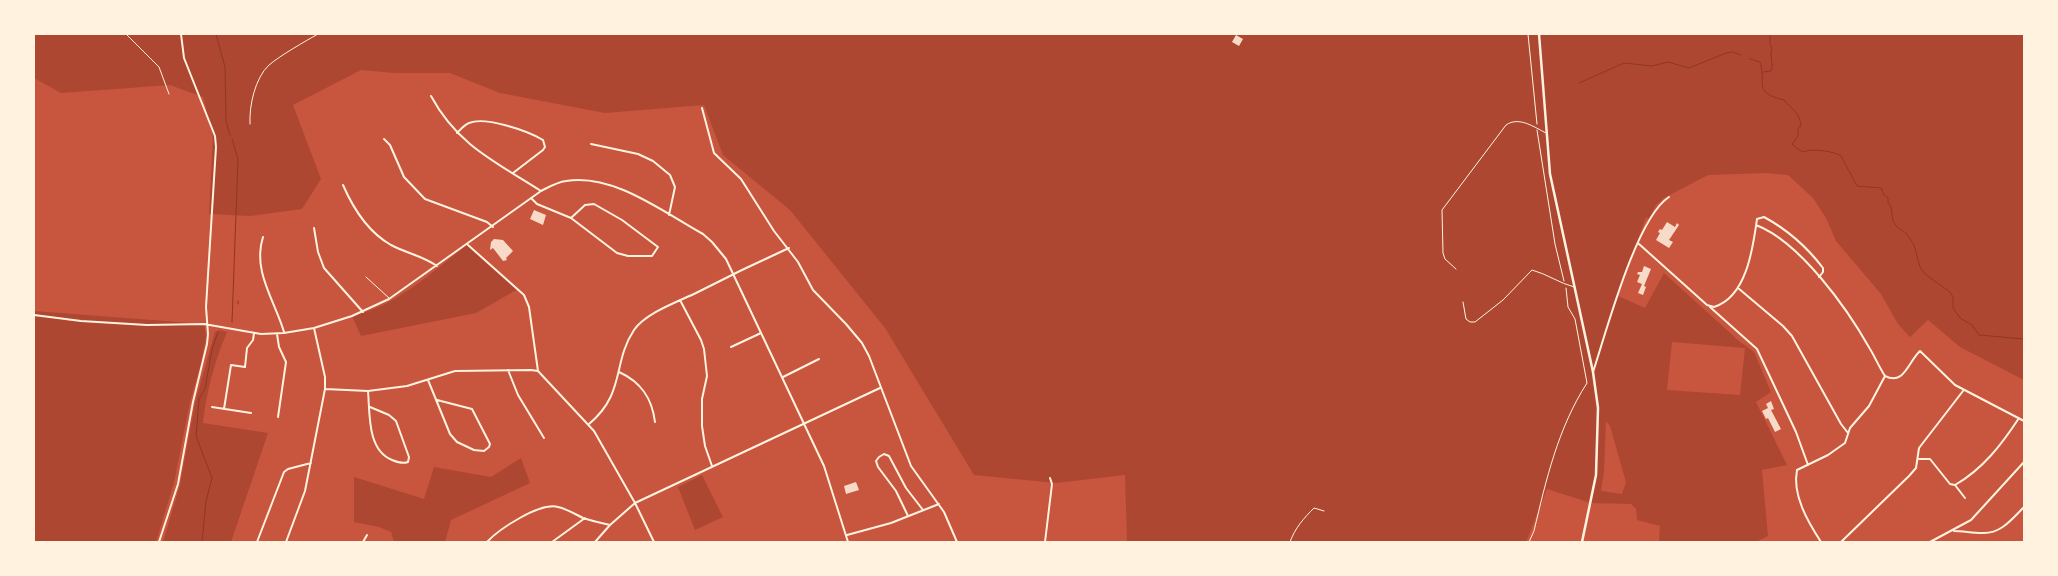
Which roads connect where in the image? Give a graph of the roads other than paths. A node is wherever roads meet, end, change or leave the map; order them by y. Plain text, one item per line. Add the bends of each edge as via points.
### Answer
1 (181, 34) edge
2 (1539, 34) edge
3 (431, 96) dead end
4 (702, 108) dead end
5 (457, 133) junction
6 (1546, 133) junction
7 (384, 139) dead end
8 (591, 144) dead end
9 (513, 173) junction
10 (343, 185) dead end
11 (541, 191) junction
12 (532, 198) junction
13 (1669, 198) dead end
14 (669, 215) junction
15 (571, 218) junction
16 (1756, 225) junction
17 (493, 227) junction
18 (314, 228) dead end
19 (262, 237) dead end
20 (468, 244) junction
21 (1639, 244) junction
22 (788, 248) junction
23 (437, 266) junction
24 (1456, 269) dead end
25 (734, 274) junction
26 (366, 277) dead end
27 (1819, 277) junction
28 (1575, 287) junction
29 (1737, 288) junction
30 (389, 299) junction
31 (680, 300) junction
32 (1463, 302) dead end
33 (1708, 306) junction
34 (363, 312) junction
35 (34, 315) edge
36 (208, 324) junction
37 (314, 328) junction
38 (762, 332) junction
39 (254, 333) junction
40 (284, 333) junction
41 (277, 334) junction
42 (731, 347) dead end
43 (819, 359) dead end
44 (508, 370) junction
45 (538, 371) junction
46 (619, 372) junction
47 (1593, 372) junction
48 (1884, 376) junction
49 (783, 377) junction
50 (428, 380) junction
51 (325, 388) junction
52 (880, 388) junction
53 (368, 391) junction
54 (1963, 391) junction
55 (437, 400) junction
56 (212, 407) dead end
57 (370, 408) junction
58 (224, 409) junction
59 (251, 413) dead end
60 (278, 417) dead end
61 (2019, 418) junction
62 (2024, 421) edge
63 (655, 422) dead end
64 (804, 423) junction
65 (589, 424) junction
66 (1848, 433) junction
67 (544, 438) dead end
68 (1919, 458) junction
69 (2024, 462) edge
70 (311, 463) junction
71 (1808, 465) junction
72 (712, 466) junction
73 (1050, 478) dead end
74 (1955, 485) junction
75 (1965, 498) dead end
76 (635, 503) junction
77 (939, 504) junction
78 (2024, 507) edge
79 (923, 510) junction
80 (908, 516) junction
81 (585, 518) junction
82 (610, 525) junction
83 (1951, 531) junction
84 (846, 534) junction
85 (367, 535) dead end
86 (160, 542) edge
87 (257, 542) edge
88 (286, 542) edge
89 (363, 542) edge
90 (486, 542) edge
91 (552, 542) edge
92 (595, 542) edge
93 (654, 542) edge
94 (848, 542) edge
95 (957, 542) edge
96 (1045, 542) edge
97 (1582, 542) edge
98 (1821, 542) edge
99 (1841, 542) edge
100 (1930, 542) edge

1 - 36 street via 184,58 215,136 206,307
2 - 6 street
3 - 5 street
4 - 22 street via 714,153 741,179
5 - 9 street via 476,150
5 - 9 street via 469,123 478,121 509,127 543,140 544,150
6 - 24 lane via 1520,122 1510,122 1442,210 1443,254
6 - 28 street via 1550,174
7 - 17 street via 390,145 404,177 425,199
8 - 14 street via 638,154 670,175 675,186
9 - 11 street
10 - 23 street via 357,212 378,235 392,246
11 - 12 street
11 - 14 street via 567,181 602,182
12 - 15 street via 537,204
12 - 17 street
13 - 21 street via 1653,213
14 - 25 street via 712,242
15 - 15 street via 585,205 594,204 658,247 652,256 620,254
16 - 27 street via 1784,240
16 - 27 street via 1757,219 1764,217 1794,236 1824,268
16 - 29 street via 1747,268
17 - 20 street
18 - 34 street via 324,268
19 - 40 street via 262,274
20 - 23 street
20 - 45 street via 524,295
21 - 33 street
21 - 47 street via 1621,286
22 - 25 street
22 - 52 street via 813,290 862,343
23 - 30 street
25 - 31 street
25 - 38 street
26 - 30 lane
27 - 48 street via 1862,335
28 - 32 lane via 1532,270 1503,300 1475,322 1466,319
28 - 47 street
29 - 33 street via 1719,305
29 - 66 street via 1787,330
30 - 34 street
31 - 46 street via 645,318 637,326 626,346
31 - 72 street via 704,349 706,382 702,426
33 - 71 street via 1757,350
34 - 37 street
35 - 36 street via 147,325
36 - 39 street
36 - 86 street via 205,355 178,484
37 - 40 street
37 - 51 street
38 - 42 street
38 - 49 street
39 - 41 street
39 - 58 street via 247,348 245,367 231,365
40 - 41 street
41 - 60 street via 286,362
43 - 49 street
44 - 45 street
44 - 50 street via 455,371
44 - 67 street via 518,395
45 - 65 street
46 - 63 street via 635,379 642,388
46 - 65 street via 610,400
47 - 97 street via 1598,408 1598,457
48 - 54 street via 1894,380 1901,378 1920,352
48 - 66 street via 1874,398
49 - 64 street
50 - 53 street
50 - 55 street
51 - 53 street
51 - 70 street
52 - 64 street
52 - 77 street via 911,466
53 - 57 street
54 - 61 street
54 - 68 street via 1919,448
55 - 55 street via 450,434 457,442 474,450 484,451 489,447 472,409
56 - 58 street
57 - 57 street via 373,435 379,451 397,462 408,462 396,421
58 - 59 street
61 - 62 street
61 - 74 street via 1980,467
64 - 72 street
64 - 84 street via 824,466
65 - 76 street
66 - 71 street via 1843,446
68 - 74 street via 1930,459 1950,484
68 - 99 street via 1916,468 1902,485
69 - 83 street via 1977,514
70 - 87 street via 284,472
70 - 88 street via 303,499
71 - 98 street via 1797,470 1797,483 1804,512
72 - 76 street
73 - 96 street
74 - 75 street
76 - 82 street
76 - 93 street
77 - 79 street
77 - 95 street
78 - 83 street via 1997,531
79 - 80 street
79 - 80 street via 906,488 889,456 884,454 876,461 878,467 896,491
80 - 84 street
81 - 82 street
81 - 90 street via 559,507 535,510
81 - 91 street
82 - 92 street
83 - 100 street
84 - 94 street
85 - 89 street

